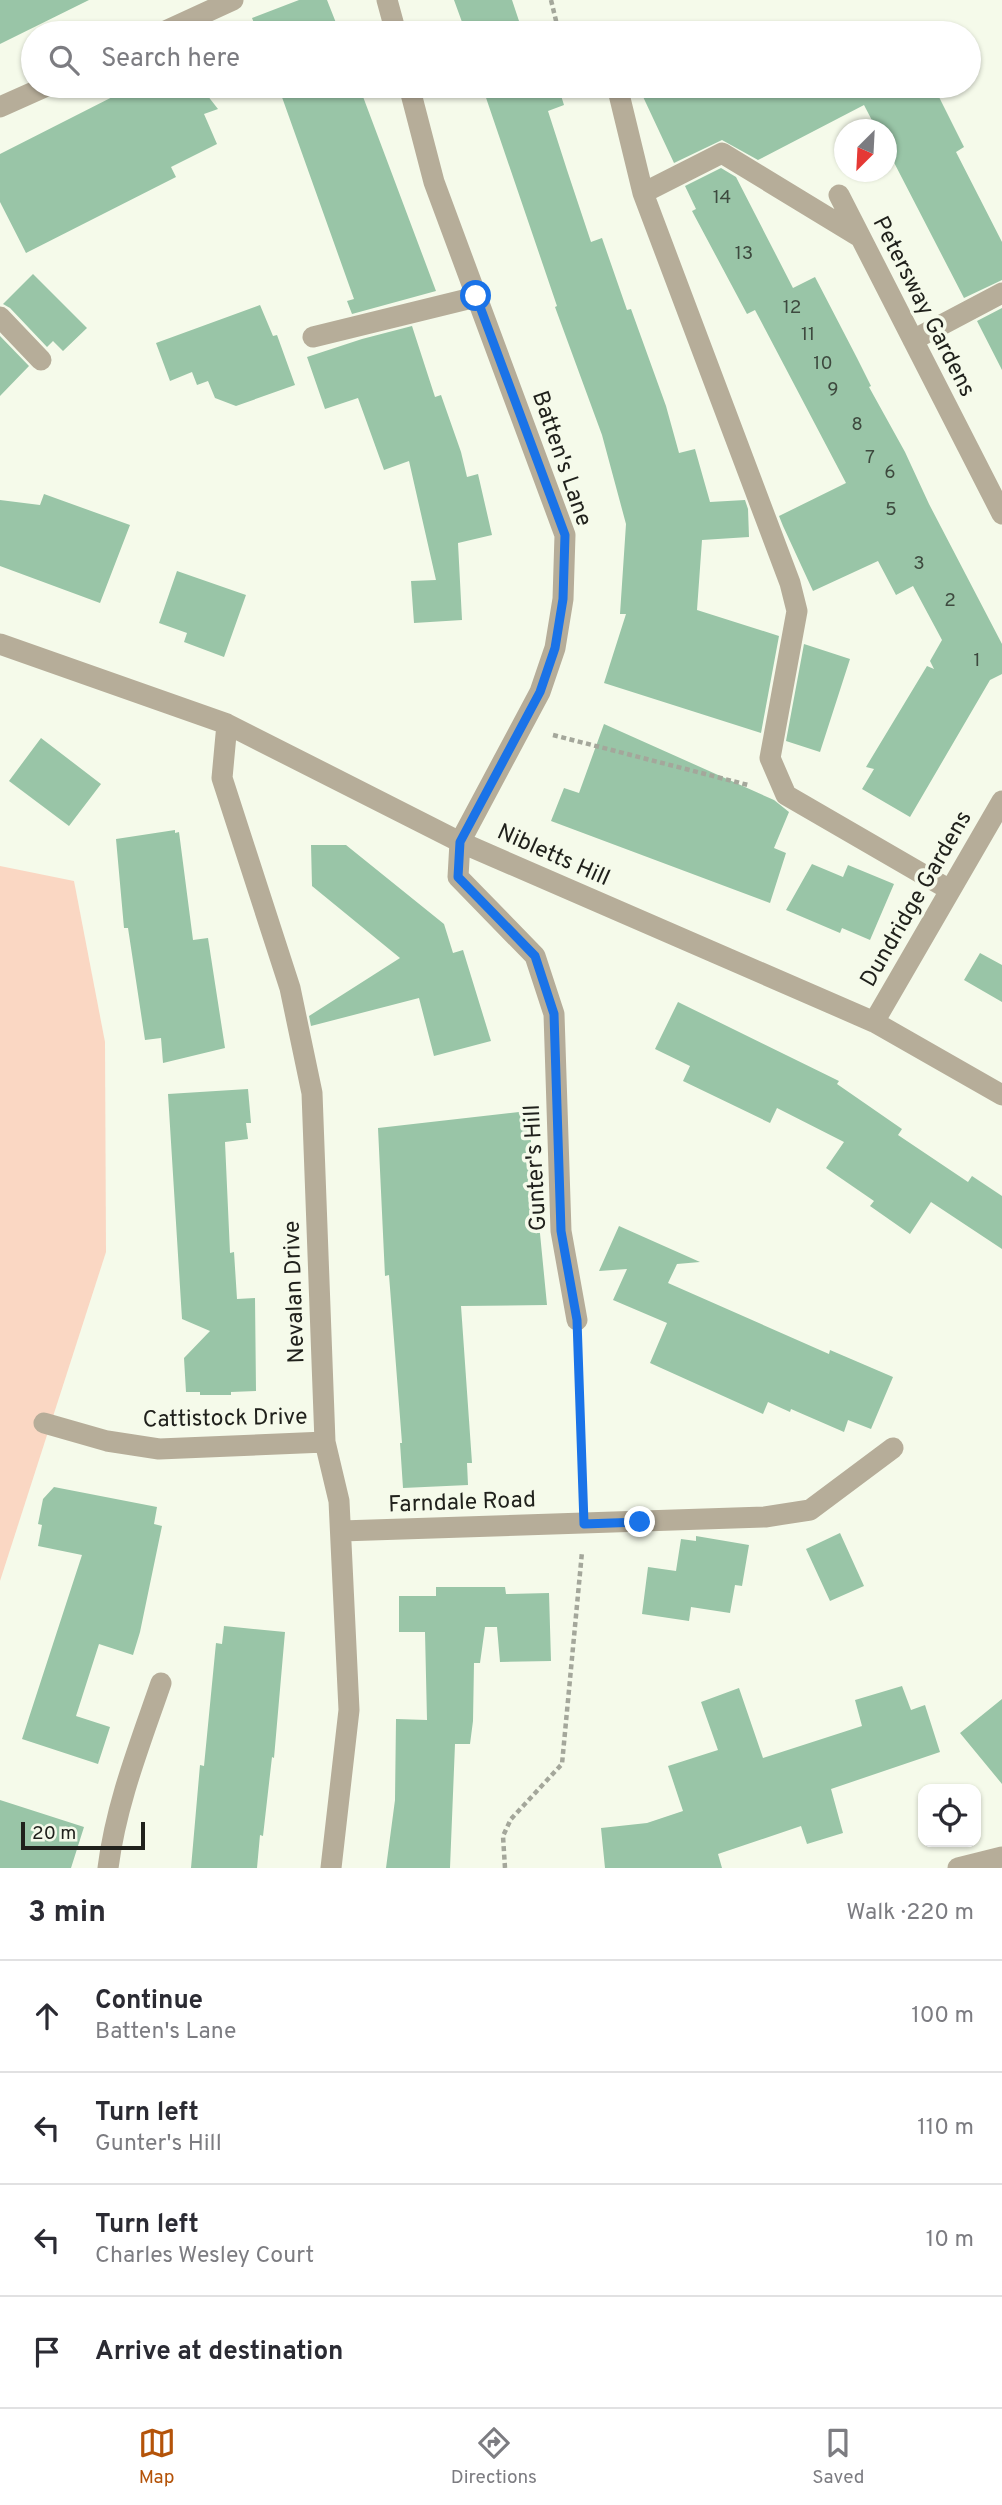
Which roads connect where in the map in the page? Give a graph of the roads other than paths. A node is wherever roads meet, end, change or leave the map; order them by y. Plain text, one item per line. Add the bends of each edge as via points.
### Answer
1 (233, 0) edge
2 (387, 0) edge
3 (187, 21) edge
4 (393, 21) edge
5 (21, 98) edge
6 (412, 98) edge
7 (620, 98) edge
8 (0, 107) edge
9 (643, 193) junction
10 (839, 195) dead end
11 (861, 239) junction
12 (1002, 293) edge
13 (476, 296) junction
14 (0, 317) edge
15 (313, 337) dead end
16 (913, 340) junction
17 (41, 360) dead end
18 (1002, 514) edge
19 (0, 644) edge
20 (227, 724) junction
21 (1002, 801) edge
22 (460, 842) junction
23 (950, 890) junction
24 (874, 1022) junction
25 (1002, 1095) edge
26 (577, 1320) road end
27 (44, 1423) dead end
28 (325, 1442) junction
29 (893, 1448) dead end
30 (341, 1531) junction
31 (161, 1683) dead end
32 (1002, 1857) edge
33 (108, 1868) edge
34 (331, 1868) edge
35 (958, 1868) edge

1 - 3 street
2 - 4 street
5 - 8 street
6 - 13 street, Batten's Lane via 433,182
7 - 9 street
9 - 11 street via 722,153
9 - 23 street via 797,611 769,758 786,795
10 - 11 street, Petersway Gardens
11 - 16 street, Petersway Gardens
12 - 16 street
13 - 15 street
13 - 22 street, Batten's Lane via 565,535 563,599 555,648 540,692
14 - 17 street
16 - 18 street, Petersway Gardens
19 - 20 street, Nibletts Hill
20 - 22 street, Nibletts Hill
20 - 28 street, Nevalan Drive via 222,778 290,988 312,1093
21 - 23 street, Dundridge Gardens
22 - 24 street, Nibletts Hill
22 - 26 street, Gunter's Hill via 458,877 535,956 554,1014 561,1231
23 - 24 street, Dundridge Gardens
24 - 25 street, Nibletts Hill
27 - 28 street, Cattistock Drive via 107,1441 159,1449
28 - 30 street, Nevalan Drive
29 - 30 street, Farndale Road via 810,1510 765,1517
30 - 34 street, Nevalan Drive via 349,1710
31 - 33 street via 122,1797
32 - 35 street

